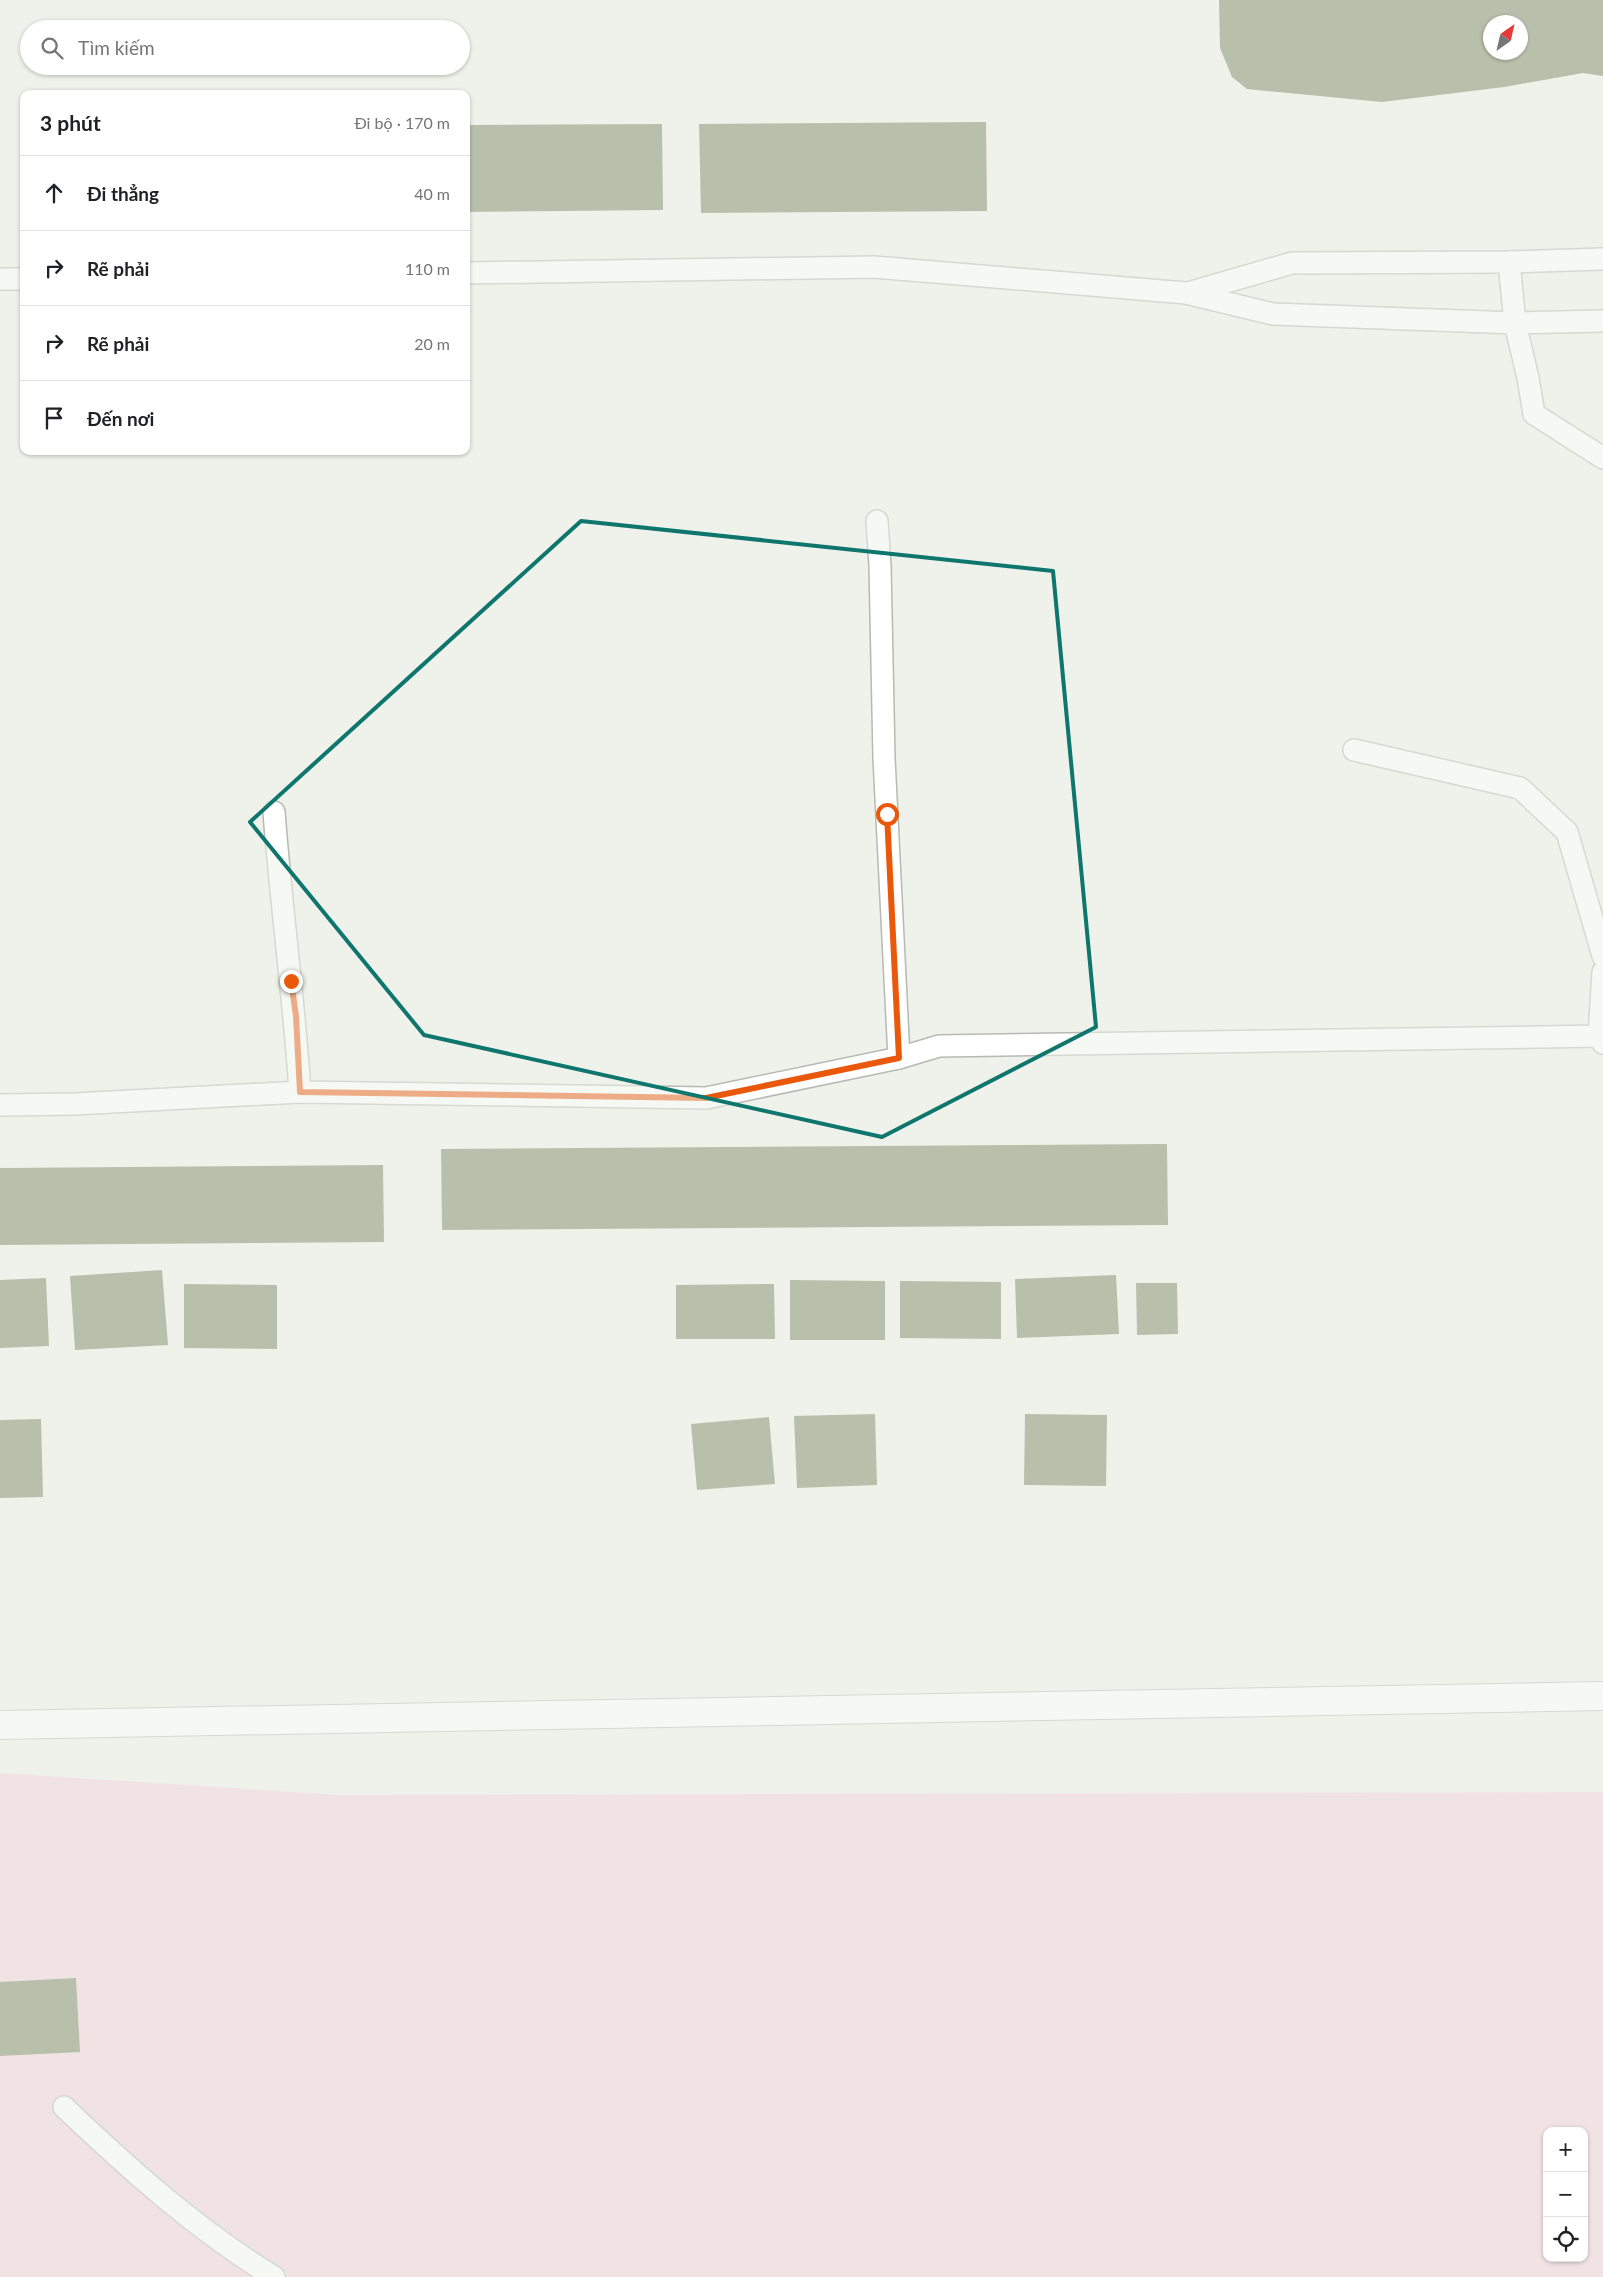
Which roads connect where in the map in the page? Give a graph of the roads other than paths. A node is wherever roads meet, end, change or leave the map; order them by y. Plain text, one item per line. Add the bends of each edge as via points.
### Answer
1 (1603, 259) edge
2 (1509, 262) junction
3 (470, 273) edge
4 (0, 279) edge
5 (20, 279) edge
6 (1186, 294) junction
7 (1603, 321) edge
8 (1515, 323) junction
9 (1603, 458) edge
10 (877, 521) dead end
11 (1354, 750) dead end
12 (274, 812) dead end
13 (1603, 956) edge
14 (1603, 972) edge
15 (1602, 1038) edge
16 (899, 1058) junction
17 (300, 1092) junction
18 (0, 1105) edge
19 (1603, 1696) edge
20 (0, 1725) edge
21 (64, 2107) dead end
22 (274, 2277) edge

1 - 2 lane
2 - 6 lane via 1292,263
2 - 8 lane
3 - 6 lane via 874,267
4 - 5 lane
6 - 8 lane via 1273,314
7 - 8 lane
8 - 9 lane via 1534,414
10 - 16 lane
11 - 13 lane via 1520,788 1567,832
12 - 17 lane via 280,895 296,1016
14 - 15 lane
15 - 16 lane via 938,1046
16 - 17 lane via 706,1098
17 - 18 lane
19 - 20 street
21 - 22 lane via 128,2168 241,2256

